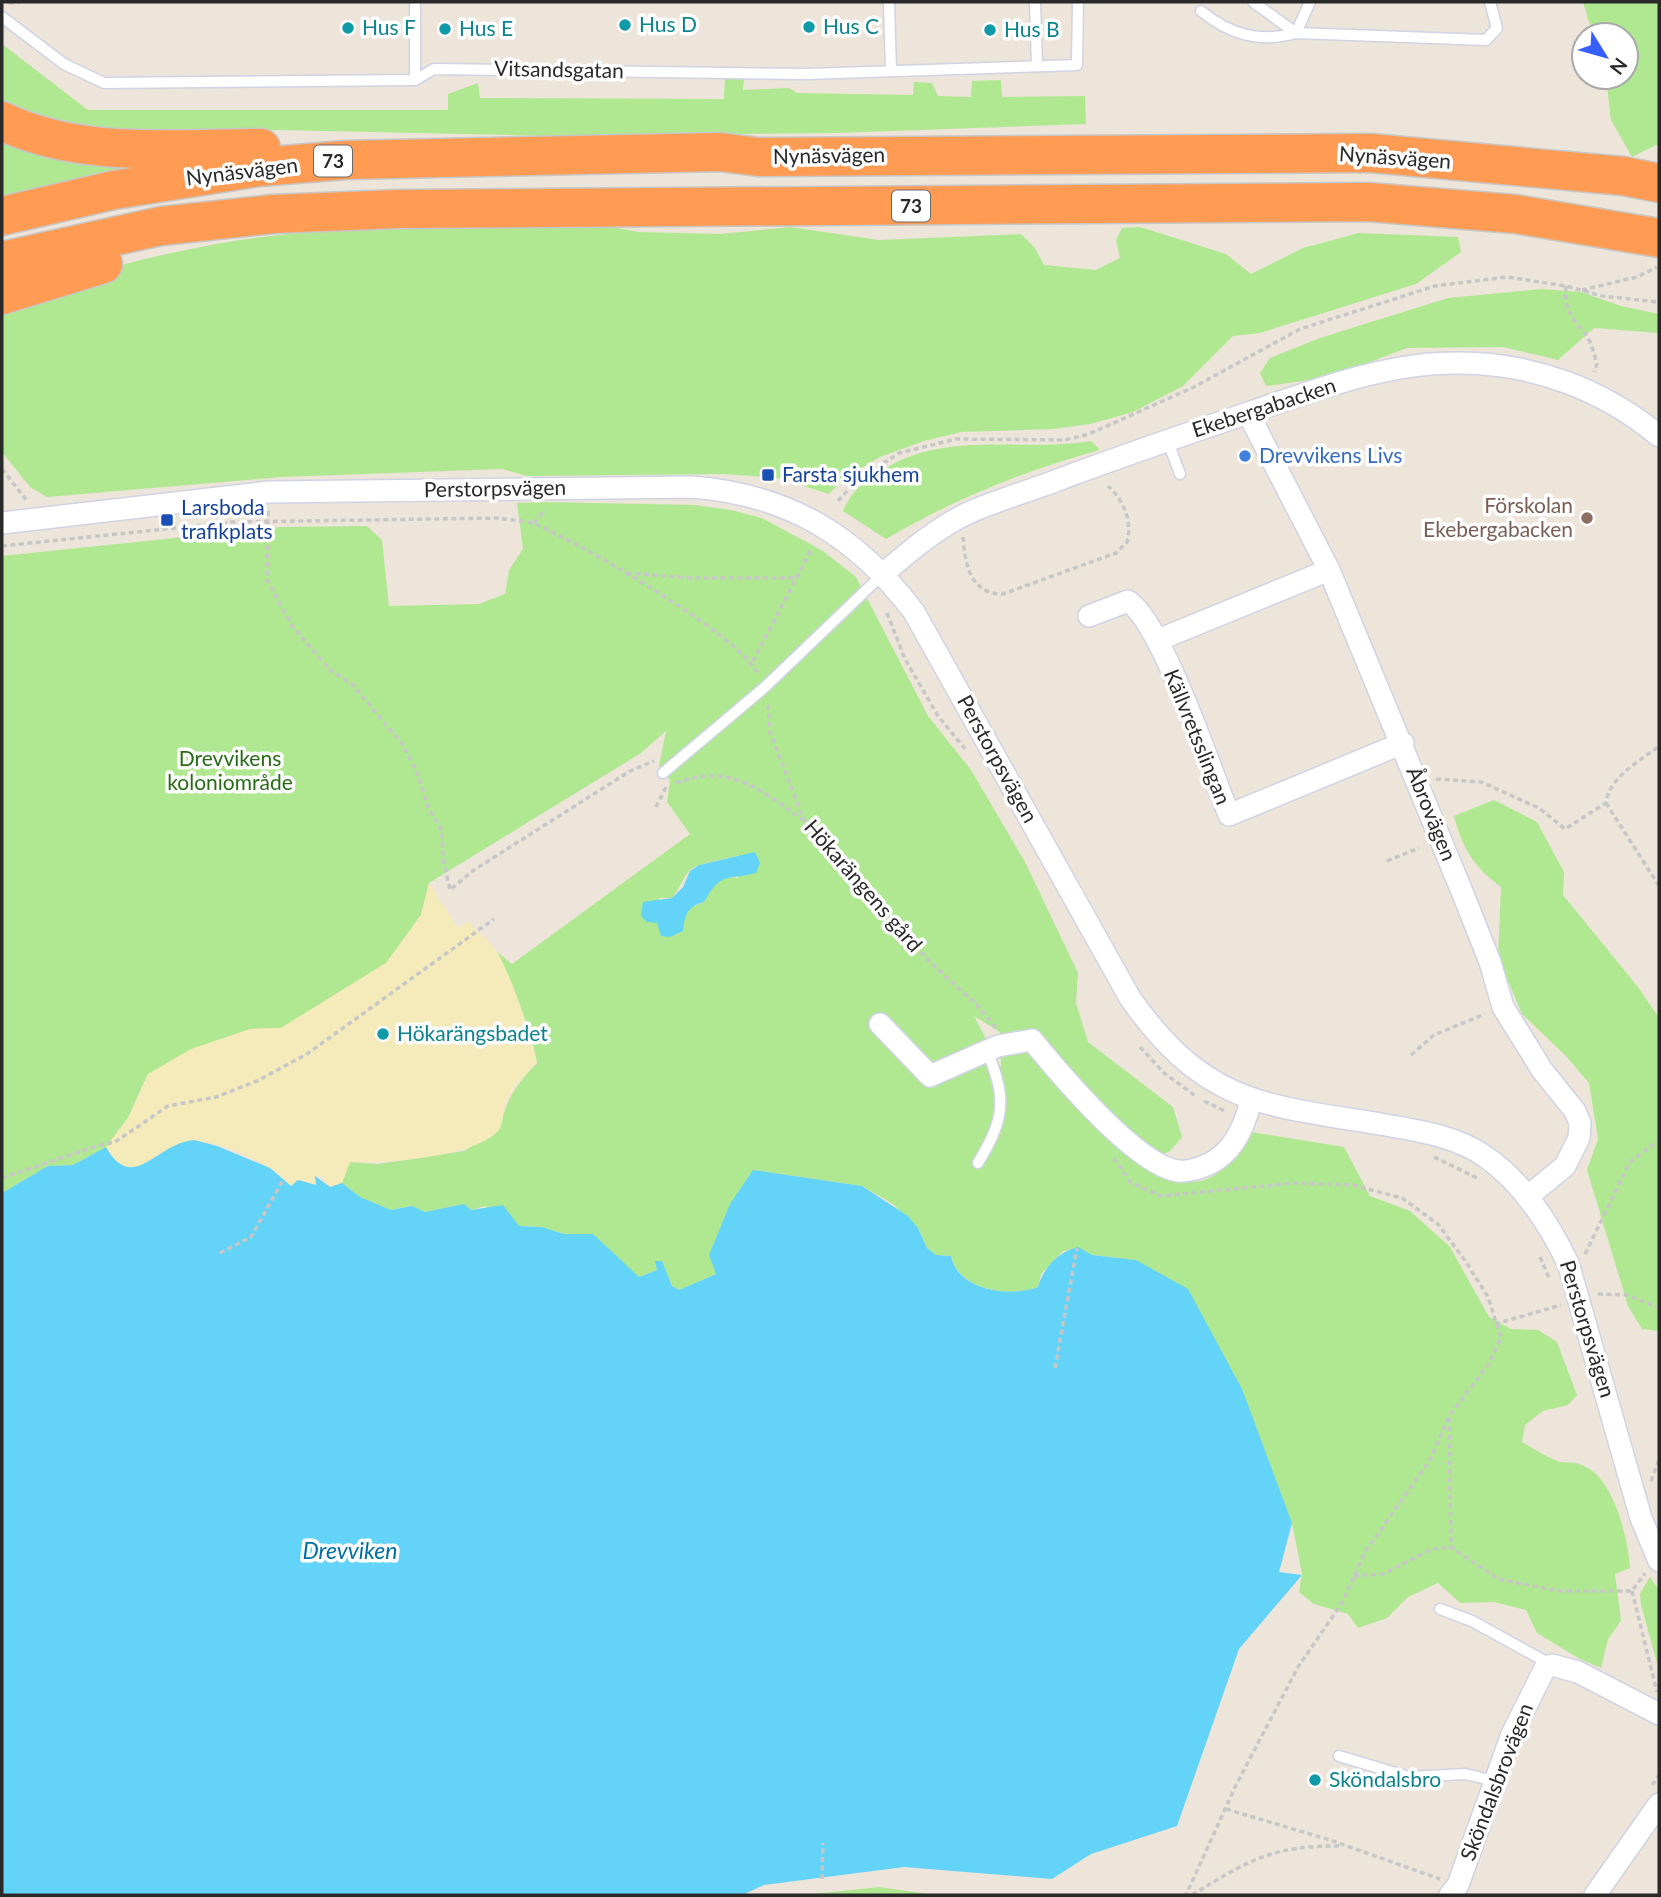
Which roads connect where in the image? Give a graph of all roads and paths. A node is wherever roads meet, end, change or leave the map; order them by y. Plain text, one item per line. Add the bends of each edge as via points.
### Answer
1 (8, 2) edge
2 (20, 2) edge
3 (415, 2) edge
4 (889, 2) edge
5 (1035, 2) edge
6 (1078, 2) edge
7 (1253, 2) edge
8 (1310, 2) edge
9 (1490, 2) edge
10 (1201, 11) dead end
11 (2, 17) edge
12 (1296, 33) junction
13 (1037, 66) junction
14 (891, 71) junction
15 (415, 80) junction
16 (2, 121) edge
17 (554, 153) junction
18 (1659, 183) edge
19 (273, 214) junction
20 (2, 216) edge
21 (1659, 238) edge
22 (2, 261) edge
23 (1659, 266) edge
24 (1566, 286) junction
25 (1582, 290) junction
26 (2, 295) edge
27 (1659, 302) edge
28 (1597, 364) dead end
29 (1248, 413) junction
30 (1659, 436) edge
31 (1167, 439) junction
32 (1181, 474) dead end
33 (1108, 486) dead end
34 (268, 492) junction
35 (838, 501) dead end
36 (547, 507) dead end
37 (268, 522) junction
38 (2, 523) edge
39 (534, 523) junction
40 (963, 537) dead end
41 (808, 538) dead end
42 (818, 544) dead end
43 (2, 546) edge
44 (811, 548) dead end
45 (1329, 570) junction
46 (627, 573) junction
47 (797, 578) junction
48 (877, 580) junction
49 (1089, 616) dead end
50 (1158, 640) junction
51 (759, 676) dead end
52 (752, 683) dead end
53 (765, 687) junction
54 (1403, 743) junction
55 (1659, 746) edge
56 (968, 753) dead end
57 (661, 758) dead end
58 (663, 773) dead end
59 (1415, 777) junction
60 (1606, 803) junction
61 (656, 807) dead end
62 (804, 820) junction
63 (1419, 848) dead end
64 (1387, 861) dead end
65 (1659, 886) edge
66 (494, 919) dead end
67 (1503, 1007) junction
68 (880, 1024) dead end
69 (1026, 1043) junction
70 (1138, 1043) dead end
71 (987, 1051) junction
72 (1411, 1055) dead end
73 (1251, 1100) junction
74 (1245, 1121) junction
75 (1659, 1140) edge
76 (1111, 1154) dead end
77 (1430, 1156) dead end
78 (978, 1163) dead end
79 (2, 1178) edge
80 (283, 1180) dead end
81 (1480, 1180) dead end
82 (1527, 1196) junction
83 (1077, 1248) dead end
84 (220, 1253) dead end
85 (1539, 1255) dead end
86 (1584, 1256) dead end
87 (1551, 1284) dead end
88 (1555, 1295) dead end
89 (1562, 1318) dead end
90 (1055, 1368) dead end
91 (1449, 1416) junction
92 (1659, 1460) edge
93 (1650, 1483) dead end
94 (1451, 1547) junction
95 (1654, 1568) edge
96 (1354, 1576) junction
97 (1632, 1591) junction
98 (1440, 1609) dead end
99 (1552, 1665) junction
100 (1659, 1702) edge
101 (1659, 1714) edge
102 (1339, 1756) dead end
103 (1495, 1781) junction
104 (1659, 1804) edge
105 (1226, 1809) junction
106 (822, 1843) dead end
107 (1347, 1846) junction
108 (822, 1879) dead end
109 (1454, 1890) edge
110 (1186, 1895) edge
111 (1192, 1895) edge
112 (1595, 1895) edge

1 - 2 path
3 - 15 lane
4 - 14 lane
5 - 13 lane
6 - 13 lane, Vitsandsgatan via 1077,65
7 - 12 lane
8 - 12 lane
9 - 12 lane via 1497,28 1486,40
10 - 12 lane via 1234,33 1275,39
11 - 15 lane, Vitsandsgatan via 65,64 104,83
13 - 14 lane, Vitsandsgatan
14 - 15 lane, Vitsandsgatan via 434,69
16 - 17 highway via 52,138 114,148 491,147
17 - 18 highway, Nynäsvägen / 73 via 720,152 759,157 1370,153
17 - 20 highway, Nynäsvägen / 73 via 259,167 114,190
19 - 21 highway, 73 via 400,209 1368,202 1515,214
19 - 22 highway, 73 via 161,226
19 - 26 highway via 196,241
23 - 25 path via 1637,277
24 - 25 path
24 - 28 path via 1565,306 1586,334
24 - 35 path via 1507,277 1435,286 1300,329 1194,387 1089,435 1065,440 956,439 899,453 856,481
25 - 27 path
29 - 30 street, Ekebergabacken via 1377,374 1461,363 1527,370 1561,380 1622,407
29 - 31 street, Ekebergabacken
29 - 45 street, Åbrovägen
31 - 32 lane
31 - 48 street, Ekebergabacken via 967,514 928,536
33 - 40 path via 1118,495 1129,523 1127,542 1116,552 1003,594 984,592 974,582 965,562
34 - 37 path
34 - 38 street, Perstorpsvägen
34 - 48 street, Perstorpsvägen via 721,489 783,505 857,550
36 - 39 path
37 - 39 path, Perstorpsvägen via 500,518
37 - 43 path, Perstorpsvägen
37 - 57 path via 267,580 292,626 330,670 352,684 403,746 442,831 450,890 619,778
39 - 46 path, Perstorpsvägen
41 - 42 path
44 - 47 path
45 - 50 street
45 - 54 street, Åbrovägen
46 - 47 path
46 - 47 path, Perstorpsvägen via 752,662
48 - 53 lane
48 - 56 path via 905,659 938,716
48 - 73 street, Perstorpsvägen via 914,612 933,642 1130,998 1153,1031 1195,1071
49 - 50 street, Källvretsslingan via 1128,601 1138,608
50 - 54 street, Källvretsslingan via 1229,815
51 - 52 path
53 - 58 lane
53 - 62 path, Hökarängens gård via 770,732
54 - 59 street, Åbrovägen
55 - 60 path via 1615,782
59 - 60 path via 1481,782 1539,808 1565,829
59 - 67 street, Åbrovägen via 1490,962
60 - 65 path
61 - 62 path via 665,787 700,774 719,775 749,785
62 - 69 path, Hökarängens gård via 830,855 928,960 977,1004 1001,1033
63 - 64 path
66 - 79 path via 307,1055 216,1097 168,1106 115,1142
67 - 72 path via 1434,1035
67 - 82 street, Åbrovägen via 1580,1123 1579,1138 1565,1166
68 - 71 street via 930,1076
69 - 71 street
69 - 74 street via 1032,1040 1118,1133 1177,1171 1218,1160 1241,1133
70 - 74 path via 1186,1090
71 - 78 lane via 1003,1095 990,1142
73 - 74 street
73 - 82 street, Perstorpsvägen via 1439,1136 1483,1155
75 - 86 path via 1630,1162
76 - 91 path via 1130,1182 1161,1196 1295,1182 1353,1185 1402,1198 1437,1224 1488,1297 1501,1338 1488,1365
77 - 81 path
80 - 84 path via 251,1237
82 - 95 street, Perstorpsvägen via 1568,1263
83 - 90 path
85 - 87 path
88 - 89 path
91 - 94 path
91 - 96 path via 1430,1460 1365,1552
92 - 93 path
94 - 96 path via 1432,1549 1383,1574
94 - 97 path via 1498,1579 1559,1591
95 - 97 path
96 - 105 path via 1342,1603 1297,1667
97 - 100 path
98 - 99 lane via 1472,1621
99 - 101 street via 1577,1672
99 - 103 street, Sköndalsbrovägen via 1545,1668 1517,1723
102 - 103 lane via 1409,1777 1465,1774
103 - 109 street, Sköndalsbrovägen
104 - 112 street
105 - 107 path
105 - 110 path
106 - 108 path
107 - 109 path
107 - 111 path via 1303,1845 1270,1853

